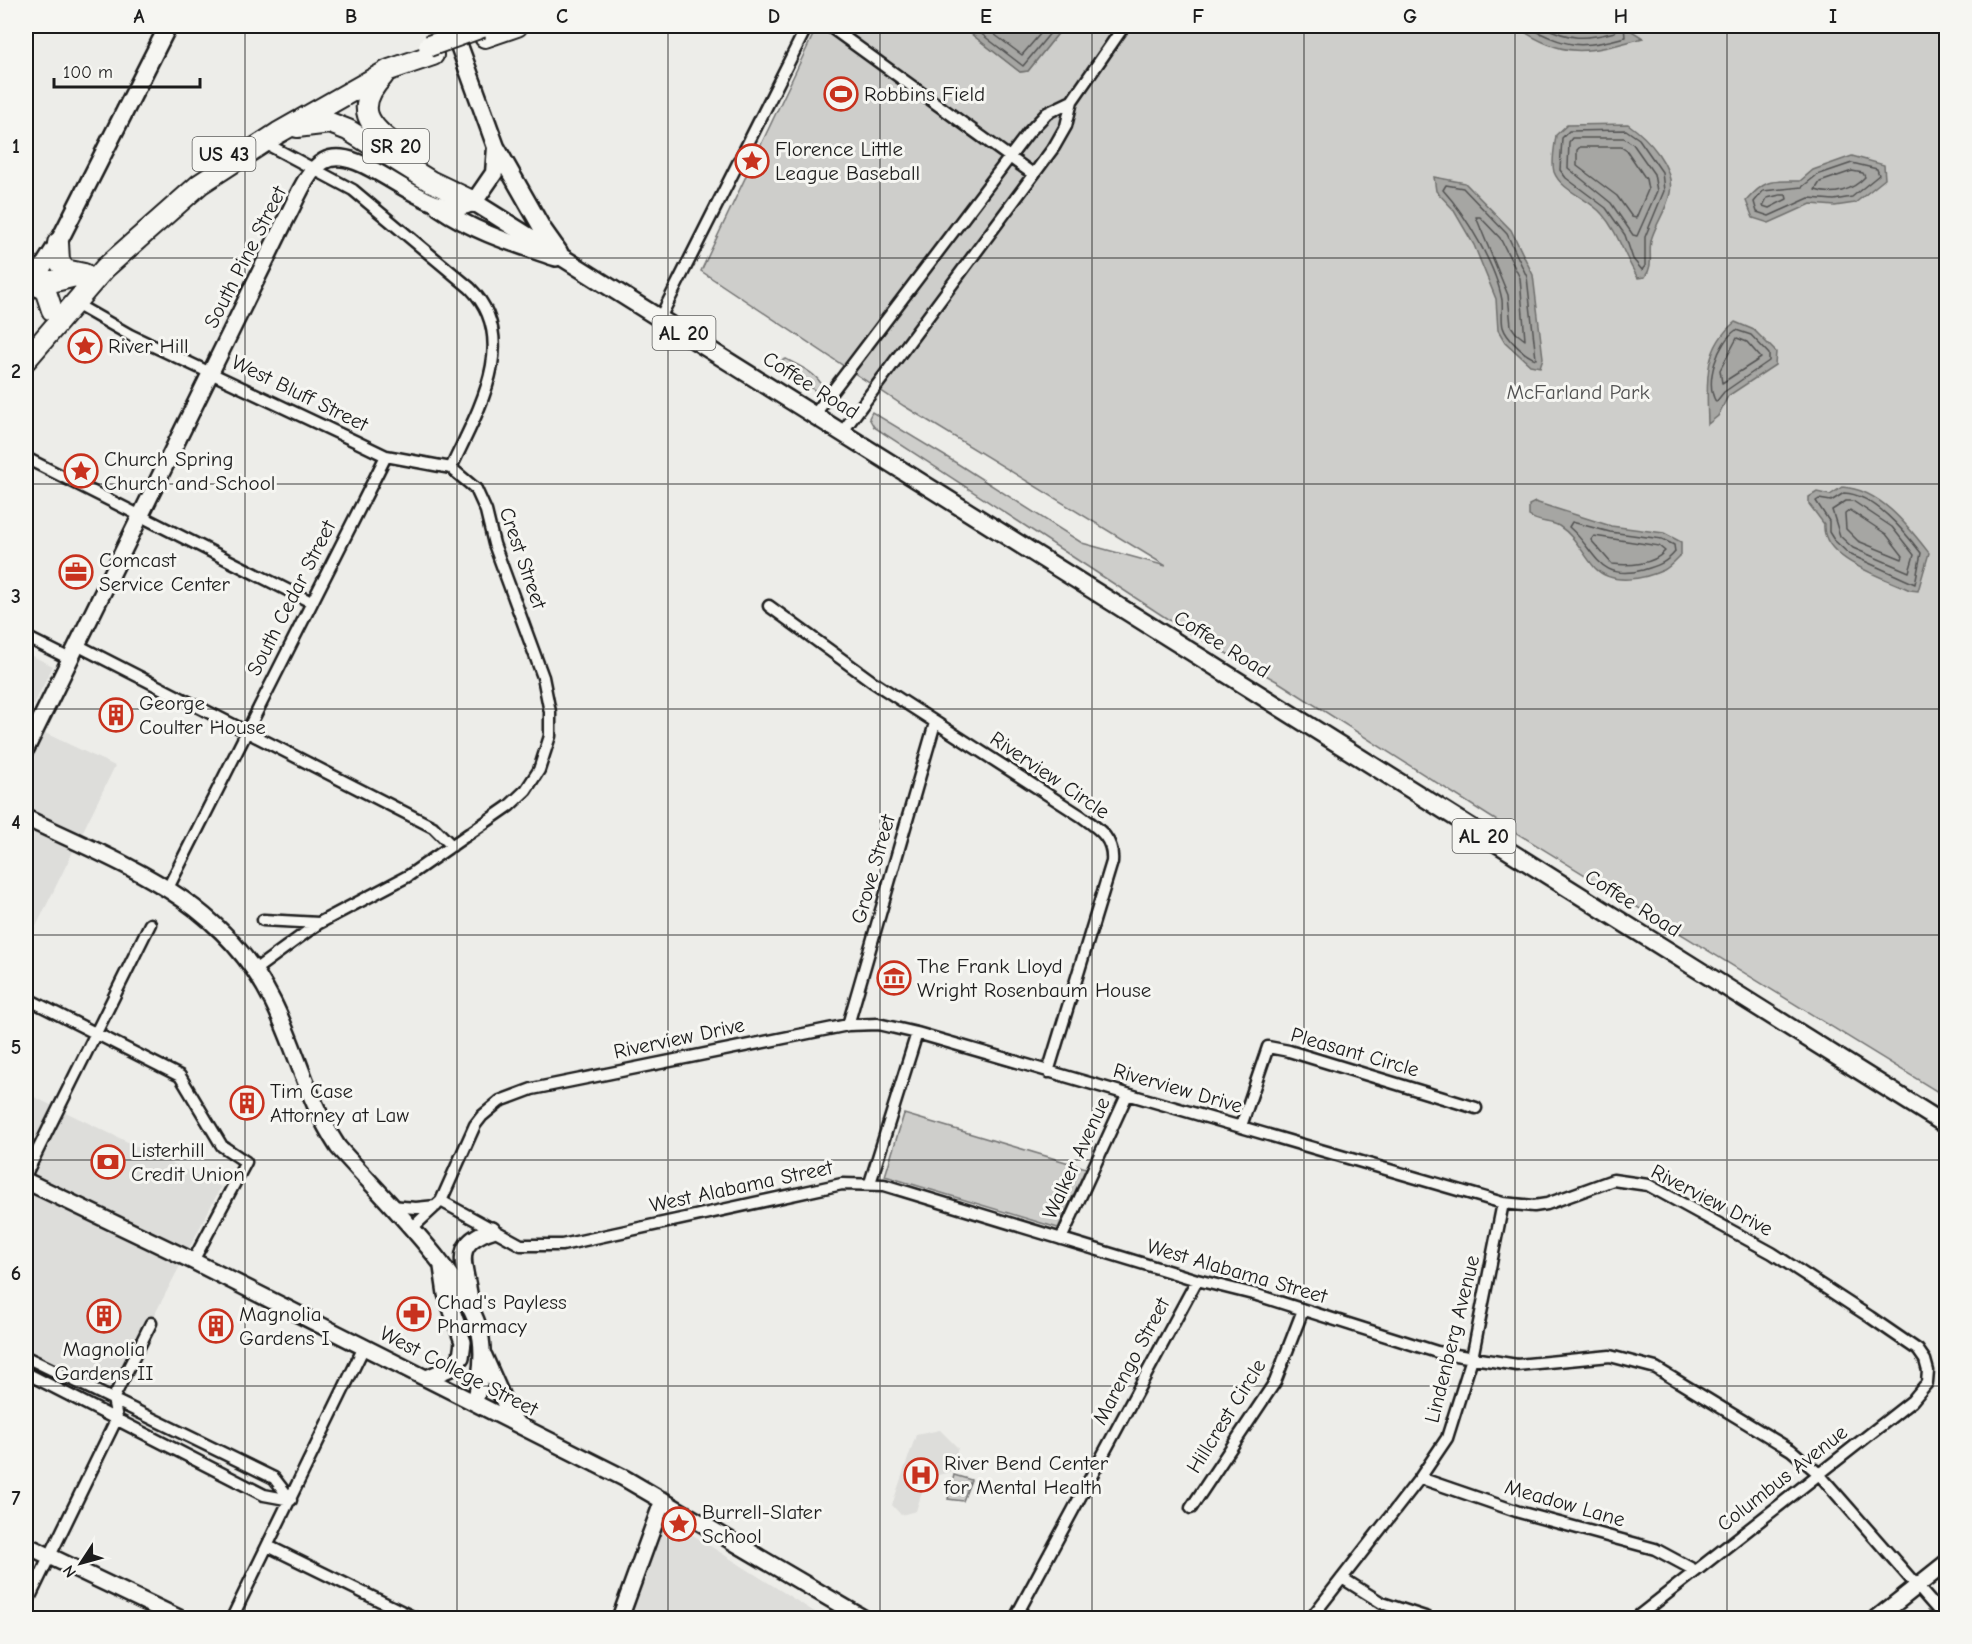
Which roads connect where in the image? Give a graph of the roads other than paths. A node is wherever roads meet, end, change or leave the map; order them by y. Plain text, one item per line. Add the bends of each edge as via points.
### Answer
1 (168, 26) edge
2 (452, 26) edge
3 (518, 26) edge
4 (807, 26) edge
5 (829, 26) edge
6 (1124, 26) edge
7 (484, 30) edge
8 (431, 51) junction
9 (389, 70) junction
10 (1072, 101) junction
11 (271, 137) junction
12 (496, 147) junction
13 (1009, 156) junction
14 (314, 170) junction
15 (1033, 174) junction
16 (428, 201) junction
17 (474, 201) junction
18 (58, 243) junction
19 (567, 262) junction
20 (84, 274) junction
21 (30, 279) edge
22 (74, 303) junction
23 (52, 310) junction
24 (660, 318) junction
25 (26, 342) edge
26 (26, 360) edge
27 (211, 372) junction
28 (816, 414) junction
29 (843, 431) junction
30 (386, 456) junction
31 (26, 458) edge
32 (451, 468) junction
33 (140, 516) junction
34 (311, 602) junction
35 (769, 606) dead end
36 (26, 637) edge
37 (77, 645) junction
38 (70, 659) junction
39 (935, 723) junction
40 (245, 731) junction
41 (26, 749) edge
42 (26, 818) edge
43 (452, 846) junction
44 (168, 888) junction
45 (262, 920) dead end
46 (319, 923) junction
47 (150, 924) dead end
48 (256, 969) junction
49 (26, 998) edge
50 (848, 1025) junction
51 (97, 1033) junction
52 (917, 1033) junction
53 (1048, 1072) junction
54 (1127, 1095) junction
55 (1476, 1108) dead end
56 (1947, 1125) edge
57 (1241, 1126) junction
58 (26, 1174) edge
59 (26, 1180) edge
60 (870, 1184) junction
61 (439, 1203) junction
62 (1503, 1203) junction
63 (390, 1206) junction
64 (411, 1229) junction
65 (492, 1230) junction
66 (1061, 1239) junction
67 (193, 1261) junction
68 (442, 1267) junction
69 (1197, 1280) junction
70 (470, 1306) junction
71 (1303, 1310) junction
72 (151, 1323) dead end
73 (364, 1347) junction
74 (481, 1349) junction
75 (1922, 1355) joint
76 (26, 1357) edge
77 (1472, 1358) junction
78 (26, 1373) edge
79 (427, 1378) junction
80 (113, 1400) junction
81 (475, 1402) junction
82 (117, 1418) junction
83 (517, 1423) junction
84 (1818, 1473) junction
85 (1420, 1478) junction
86 (291, 1500) junction
87 (663, 1500) junction
88 (1191, 1508) dead end
89 (26, 1545) edge
90 (268, 1546) junction
91 (49, 1557) junction
92 (1947, 1563) edge
93 (1696, 1571) junction
94 (1342, 1578) junction
95 (1918, 1586) junction
96 (26, 1605) edge
97 (179, 1618) edge
98 (231, 1618) edge
99 (415, 1618) edge
100 (620, 1618) edge
101 (863, 1618) edge
102 (1015, 1618) edge
103 (1311, 1618) edge
104 (1428, 1618) edge
105 (1636, 1618) edge
106 (1877, 1618) edge
107 (1945, 1618) edge

1 - 18 main road
2 - 12 main road
3 - 7 highway, US 43
4 - 24 street
5 - 13 street
6 - 10 street
7 - 8 highway, US 43
8 - 9 highway, US 43
8 - 20 highway, US 43 via 338,84 244,139 171,194
9 - 11 highway, US 43
9 - 17 highway, SR 20 via 370,91 366,104 372,126
10 - 13 street via 1047,113
10 - 15 street via 1066,126
11 - 14 street
11 - 17 highway via 309,123 330,123 430,181
11 - 22 highway, US 43 via 169,210 105,268
12 - 17 main road via 494,173
12 - 19 main road via 542,228
13 - 15 street
13 - 28 street
14 - 16 street via 325,160 341,158
14 - 27 street, South Pine Street
14 - 32 street via 362,197 470,288 485,306 493,329 492,367 477,412
15 - 29 street
16 - 17 street via 462,207
16 - 19 street via 489,235
17 - 19 main road, Coffee Road / AL 20
18 - 20 highway via 59,261 65,270
18 - 21 main road
19 - 24 main road, Coffee Road / AL 20
20 - 21 highway via 55,281
20 - 23 highway, US 43
21 - 23 highway via 46,292
22 - 26 highway, US 43
22 - 27 street, West Bluff Street via 130,335
23 - 25 highway, US 43
24 - 28 main road, Coffee Road / AL 20
27 - 30 street, West Bluff Street
27 - 33 street, South Pine Street
28 - 29 main road, Coffee Road / AL 20
29 - 56 main road, Coffee Road / AL 20
30 - 32 street, West Bluff Street
30 - 34 street, South Cedar Street
31 - 33 street
32 - 43 street, Crest Street via 476,489 486,510 494,544 533,642 551,724 544,759 526,790
33 - 34 street
33 - 37 street, South Pine Street
34 - 40 street, South Cedar Street
35 - 39 street, Riverview Circle
36 - 38 street
37 - 38 street, South Pine Street
37 - 40 street
38 - 41 street, South Pine Street
39 - 50 street, Grove Street
39 - 53 street, Riverview Circle via 1100,829 1113,850
40 - 43 street via 433,828
40 - 44 street, South Cedar Street
42 - 44 street
43 - 46 street, Crest Street via 388,888
44 - 48 street via 216,923
45 - 46 street
46 - 48 street, Crest Street
47 - 51 street
48 - 63 street via 287,1033 324,1127
49 - 51 street
50 - 52 street, Riverview Drive via 878,1024
50 - 61 street, Riverview Drive via 510,1096 490,1108 475,1125
51 - 58 street
51 - 67 street via 180,1076 222,1146 246,1162
52 - 53 street, Riverview Drive
52 - 60 street
53 - 54 street, Riverview Drive
54 - 57 street, Riverview Drive
54 - 66 street, Walker Avenue
55 - 57 street, Pleasant Circle via 1268,1047
57 - 62 street, Riverview Drive
59 - 67 street, West College Street
60 - 65 street, West Alabama Street via 842,1184 562,1245 521,1245
60 - 66 street, West Alabama Street
61 - 63 street via 416,1208
61 - 64 street, Riverview Drive
61 - 65 street, West Alabama Street
62 - 75 street, Riverview Drive via 1547,1204 1613,1180 1648,1185 1772,1253
62 - 77 street, Lindenberg Avenue
63 - 64 street
64 - 68 street
65 - 70 street via 479,1234 464,1247 462,1257
66 - 69 street, West Alabama Street
67 - 73 street, West College Street
68 - 70 street
68 - 79 street via 446,1294 463,1342 461,1357 453,1367
69 - 71 street, West Alabama Street
69 - 102 street, Marengo Street
70 - 74 street via 479,1328
71 - 77 street, West Alabama Street via 1380,1336
71 - 88 street, Hillcrest Circle via 1275,1382
72 - 80 street
73 - 79 street, West College Street
73 - 86 street
74 - 81 street via 482,1368
74 - 83 street via 499,1394
75 - 84 street, Columbus Avenue via 1928,1371 1921,1393
76 - 80 street
77 - 84 street, West Alabama Street via 1517,1365 1599,1356 1634,1360 1696,1391 1791,1450
77 - 85 street, Lindenberg Avenue via 1448,1438
78 - 82 street
79 - 81 street, West College Street
80 - 82 street
80 - 86 street via 274,1478
81 - 83 street, West College Street
82 - 86 street via 264,1494
82 - 91 street
83 - 87 street, West College Street
84 - 93 street, Columbus Avenue
84 - 95 street, West Alabama Street
85 - 93 street, Meadow Lane via 1519,1512 1655,1549
85 - 94 street, Lindenberg Avenue
86 - 90 street
87 - 100 street
87 - 101 street, West College Street
89 - 91 street
90 - 98 street
90 - 99 street
91 - 96 street
91 - 97 street
92 - 95 street
93 - 105 street, Columbus Avenue
94 - 103 street, Lindenberg Avenue
94 - 104 street via 1382,1603
95 - 106 street
95 - 107 street, West Alabama Street

